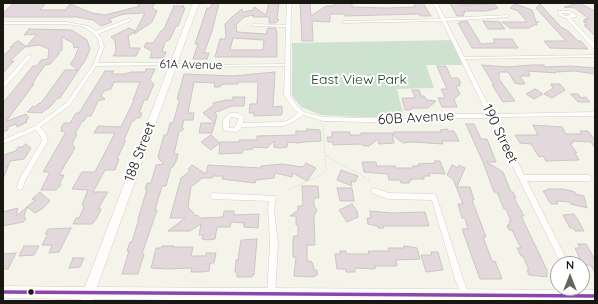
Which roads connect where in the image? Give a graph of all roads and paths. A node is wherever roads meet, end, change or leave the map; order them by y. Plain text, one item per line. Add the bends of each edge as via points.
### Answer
1 (196, 3) edge
2 (289, 3) edge
3 (435, 3) edge
4 (508, 16) dead end
5 (567, 17) dead end
6 (129, 20) dead end
7 (444, 20) junction
8 (344, 22) dead end
9 (3, 23) edge
10 (253, 25) dead end
11 (288, 26) junction
12 (96, 33) junction
13 (360, 47) junction
14 (595, 47) edge
15 (455, 53) dead end
16 (449, 54) junction
17 (30, 56) dead end
18 (595, 56) edge
19 (462, 58) junction
20 (173, 64) junction
21 (290, 64) junction
22 (96, 65) junction
23 (332, 80) junction
24 (3, 86) edge
25 (302, 113) junction
26 (322, 114) dead end
27 (595, 114) edge
28 (491, 115) junction
29 (323, 122) dead end
30 (240, 125) dead end
31 (37, 128) junction
32 (3, 142) edge
33 (326, 156) junction
34 (522, 178) junction
35 (589, 178) dead end
36 (370, 180) dead end
37 (20, 187) dead end
38 (288, 190) dead end
39 (374, 191) dead end
40 (212, 196) dead end
41 (561, 256) edge
42 (3, 292) edge
43 (550, 294) edge
44 (272, 295) junction
45 (88, 297) edge
46 (467, 298) edge

1 - 20 street, 188 Street
2 - 11 street
3 - 7 street, 190 Street
4 - 7 street
5 - 14 street
6 - 12 street
7 - 8 street
7 - 19 street, 190 Street
9 - 12 street via 73,23
10 - 11 street
11 - 21 street
12 - 22 street via 102,47
13 - 16 path via 440,44 446,46
13 - 21 path via 332,48 311,59
13 - 23 path
15 - 16 path
16 - 23 path via 412,60 413,72 387,87 364,87
17 - 24 street
18 - 19 street
19 - 28 street, 190 Street
20 - 21 street, 61A Avenue
20 - 22 street, 61A Avenue
20 - 45 street, 188 Street
21 - 25 street via 287,95
22 - 31 street via 68,104
23 - 26 path via 321,102
25 - 28 street, 60B Avenue via 323,118 406,121
25 - 30 street via 283,124
27 - 28 street, 60B Avenue
28 - 34 street, 190 Street
29 - 33 path
31 - 32 street
31 - 37 street via 45,141
33 - 36 path
33 - 38 path via 327,166 323,174
34 - 35 street
34 - 41 street, 190 Street
39 - 46 street via 388,196 434,197
40 - 44 street via 274,198 271,209 274,244
42 - 45 street
43 - 46 street
44 - 45 street
44 - 46 street

